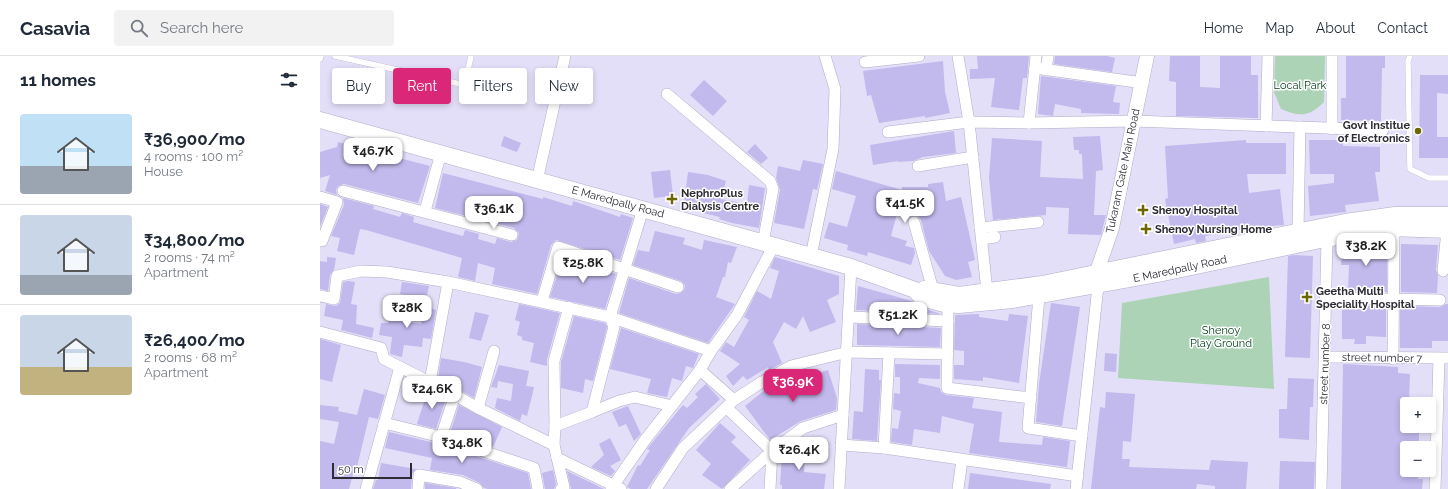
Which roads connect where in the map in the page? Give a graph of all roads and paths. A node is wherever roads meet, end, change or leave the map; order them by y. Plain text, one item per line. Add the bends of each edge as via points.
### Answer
1 (321, 56) edge
2 (335, 56) edge
3 (471, 56) edge
4 (565, 56) edge
5 (824, 56) edge
6 (919, 56) edge
7 (958, 56) edge
8 (1036, 56) edge
9 (1048, 56) edge
10 (1147, 56) edge
11 (1268, 56) edge
12 (1332, 56) edge
13 (1410, 56) edge
14 (320, 59) edge
15 (865, 62) dead end
16 (1040, 69) junction
17 (1143, 83) junction
18 (667, 94) dead end
19 (320, 120) edge
20 (1134, 121) junction
21 (969, 122) junction
22 (1029, 123) junction
23 (1266, 126) junction
24 (1300, 128) junction
25 (1332, 129) junction
26 (1383, 130) dead end
27 (888, 132) dead end
28 (441, 153) junction
29 (973, 157) junction
30 (918, 166) dead end
31 (1448, 178) edge
32 (536, 181) junction
33 (343, 191) dead end
34 (320, 197) edge
35 (643, 209) junction
36 (425, 211) junction
37 (914, 222) dead end
38 (1038, 222) dead end
39 (1448, 225) edge
40 (1394, 228) junction
41 (1298, 232) junction
42 (987, 234) junction
43 (512, 235) dead end
44 (1327, 239) junction
45 (320, 240) edge
46 (768, 244) junction
47 (811, 256) junction
48 (1215, 256) junction
49 (851, 267) junction
50 (624, 269) junction
51 (1443, 271) dead end
52 (1097, 280) junction
53 (448, 282) junction
54 (678, 287) dead end
55 (915, 290) junction
56 (933, 290) junction
57 (987, 291) junction
58 (320, 296) edge
59 (1039, 296) junction
60 (1327, 298) junction
61 (1394, 298) junction
62 (1440, 300) dead end
63 (542, 301) junction
64 (948, 304) junction
65 (569, 307) junction
66 (610, 317) junction
67 (849, 317) junction
68 (948, 321) junction
69 (320, 332) edge
70 (494, 350) dead end
71 (711, 351) junction
72 (848, 352) junction
73 (889, 353) junction
74 (948, 354) junction
75 (1325, 357) junction
76 (1393, 359) junction
77 (1443, 359) edge
78 (400, 367) junction
79 (700, 370) junction
80 (430, 382) junction
81 (455, 395) junction
82 (1031, 398) junction
83 (730, 404) junction
84 (672, 406) junction
85 (478, 408) junction
86 (592, 412) junction
87 (843, 415) junction
88 (384, 422) junction
89 (555, 426) junction
90 (1082, 436) junction
91 (441, 437) junction
92 (554, 445) junction
93 (841, 445) junction
94 (884, 448) junction
95 (772, 451) junction
96 (557, 458) junction
97 (962, 460) junction
98 (1078, 476) junction
99 (460, 486) edge
100 (615, 487) edge
101 (366, 489) edge
102 (418, 489) edge
103 (478, 489) edge
104 (538, 489) edge
105 (561, 489) edge
106 (656, 489) edge
107 (730, 489) edge
108 (770, 489) edge
109 (839, 489) edge
110 (958, 489) edge
111 (1076, 489) edge
112 (1321, 489) edge
113 (1435, 489) edge

1 - 14 lane
2 - 3 lane via 465,85
4 - 32 street
5 - 47 street via 835,89 832,149
6 - 15 street
7 - 21 street
8 - 16 street
9 - 16 street
10 - 17 street, Tukaram Gate Main Road
11 - 23 street
12 - 25 street
13 - 31 lane via 1410,169 1429,178
16 - 17 street
16 - 22 street
17 - 20 street, Tukaram Gate Main Road
18 - 46 street via 770,181 773,189
19 - 28 main road, E Maredpally Road
20 - 22 street
20 - 23 street
20 - 52 street, Tukaram Gate Main Road via 1112,228
21 - 22 street
21 - 27 street
21 - 29 street
23 - 24 street
24 - 25 street
24 - 41 street
25 - 26 street
28 - 32 main road, E Maredpally Road
28 - 36 street
29 - 30 street
29 - 42 street
32 - 35 main road, E Maredpally Road
33 - 36 street
34 - 45 street via 337,202 322,241
35 - 46 main road, E Maredpally Road
35 - 50 street
36 - 43 street
37 - 56 street
38 - 42 street
39 - 40 main road, E Maredpally Road
39 - 41 main road, E Maredpally Road via 1395,216
39 - 51 street
40 - 44 main road, E Maredpally Road
40 - 61 street
41 - 48 main road, E Maredpally Road
42 - 57 street
44 - 48 main road, E Maredpally Road
44 - 60 street, street number 8
46 - 47 main road, E Maredpally Road
46 - 71 street via 737,315
47 - 49 main road, E Maredpally Road
48 - 52 main road, E Maredpally Road
49 - 55 main road, E Maredpally Road
49 - 67 street
50 - 54 street
50 - 63 street via 558,247
50 - 66 street
52 - 57 main road, E Maredpally Road
52 - 59 main road, E Maredpally Road
52 - 90 street
53 - 58 street via 361,270 337,276 334,299
53 - 63 street
53 - 80 street
55 - 56 main road, E Maredpally Road
55 - 64 main road, E Maredpally Road via 922,298
56 - 57 main road, E Maredpally Road via 959,294
59 - 64 main road, E Maredpally Road
59 - 82 street
60 - 61 street
60 - 75 street, street number 8
61 - 62 street
61 - 76 street
63 - 65 street
64 - 68 street
65 - 66 street
65 - 89 street via 554,361
66 - 71 street
66 - 86 street via 614,327
67 - 68 street
67 - 72 street
68 - 74 street
69 - 78 street via 381,348 384,360
70 - 85 street
71 - 79 street
72 - 73 street
72 - 83 street via 791,366
72 - 87 street
73 - 74 street
73 - 94 street
74 - 82 street via 947,388
75 - 76 street, street number 7
75 - 112 street, street number 8
76 - 77 street, street number 7
77 - 113 street, street number 7
78 - 80 street
78 - 88 street
79 - 83 street
79 - 84 street
80 - 81 street
81 - 85 street
81 - 91 street
82 - 90 street via 1028,428
83 - 95 street
83 - 106 street via 684,448
84 - 86 street via 635,397 619,400
84 - 100 street
85 - 92 street
86 - 89 street
87 - 93 street
87 - 95 street via 803,428
88 - 91 street
88 - 101 street
89 - 92 street
90 - 98 street
91 - 104 street via 534,468
92 - 96 street
93 - 94 street
93 - 109 street
94 - 97 street
95 - 107 street
95 - 108 street
96 - 100 street
96 - 105 street via 564,487
97 - 98 street
97 - 110 street
98 - 111 street
99 - 102 street via 419,475
99 - 103 street

